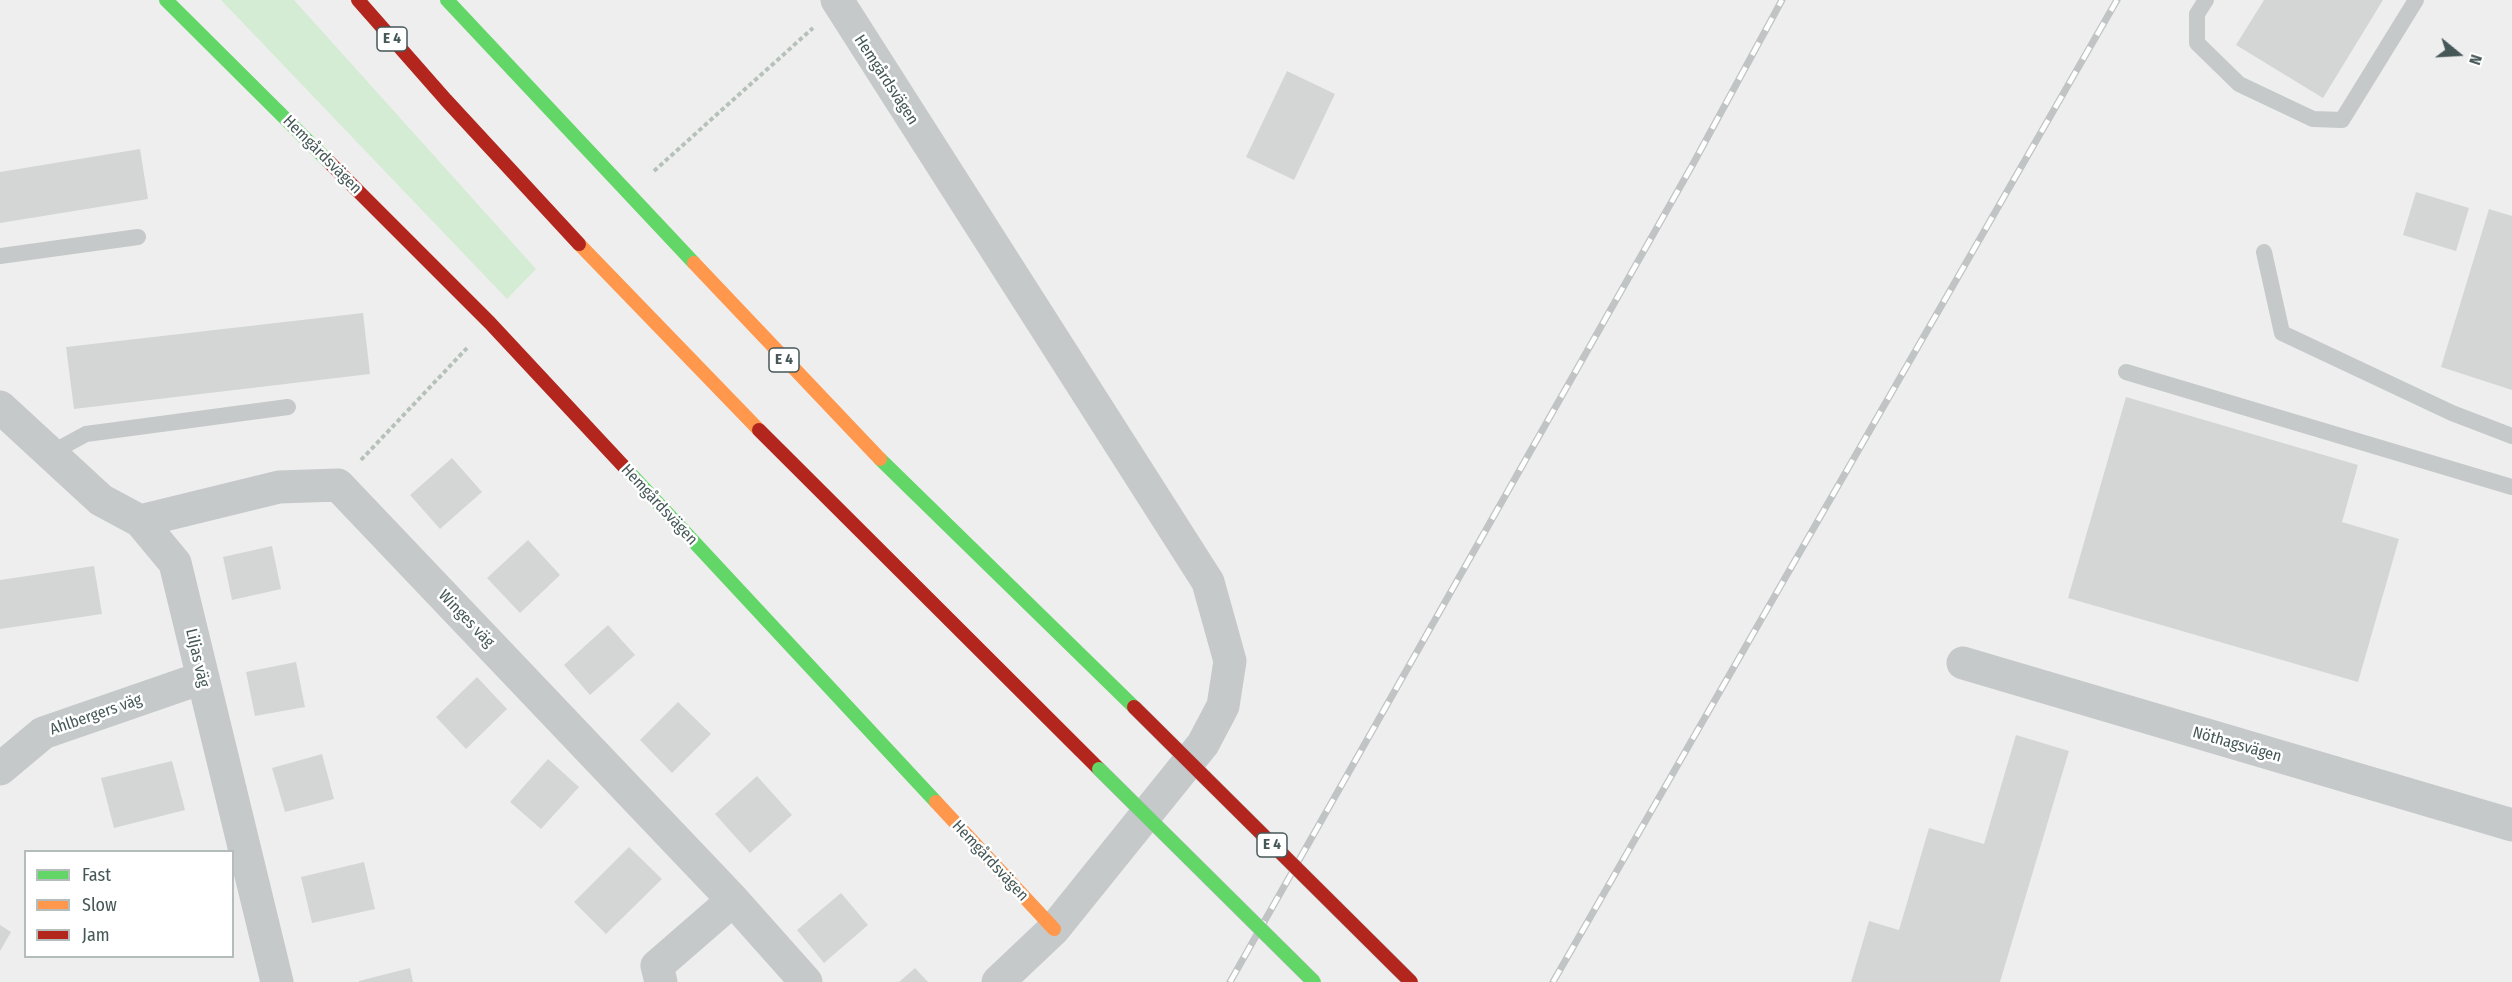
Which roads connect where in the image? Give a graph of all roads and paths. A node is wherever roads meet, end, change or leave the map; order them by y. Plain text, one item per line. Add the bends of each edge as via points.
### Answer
1 (166, 0) edge
2 (358, 0) edge
3 (447, 0) edge
4 (2206, 0) edge
5 (2416, 0) edge
6 (838, 3) edge
7 (653, 172) dead end
8 (138, 237) dead end
9 (2264, 252) dead end
10 (0, 256) edge
11 (490, 323) junction
12 (2126, 372) dead end
13 (0, 407) edge
14 (288, 407) dead end
15 (2512, 436) edge
16 (51, 453) junction
17 (338, 485) junction
18 (2512, 488) edge
19 (140, 521) junction
20 (1963, 663) dead end
21 (202, 678) junction
22 (0, 769) edge
23 (2512, 825) edge
24 (733, 900) junction
25 (1054, 929) junction
26 (277, 982) edge
27 (662, 982) edge
28 (806, 982) edge
29 (998, 982) edge
30 (1314, 982) edge
31 (1411, 982) edge

1 - 11 main road, Hemgårdsvägen
2 - 30 main road, E 4, bridge via 542,207 811,482
3 - 31 main road, E 4, bridge via 849,428
4 - 5 lane via 2197,14 2197,43 2239,84 2313,120 2342,120
6 - 7 path
6 - 25 street, Hemgårdsvägen via 1208,582 1230,660 1223,706 1203,744
8 - 10 lane
9 - 15 lane via 2282,333 2452,413
11 - 17 path
11 - 25 main road, Hemgårdsvägen
12 - 18 lane
13 - 16 street, Liljas väg
14 - 16 lane via 86,434
16 - 19 street, Liljas väg via 101,500
17 - 19 street via 279,487
17 - 24 street, Winges väg
19 - 21 street, Liljas väg via 175,563
20 - 23 street, Nöthagsvägen
21 - 22 street, Ahlbergers väg via 43,733
21 - 26 street, Liljas väg
24 - 27 street via 657,966
24 - 28 street, Winges väg
25 - 29 street

